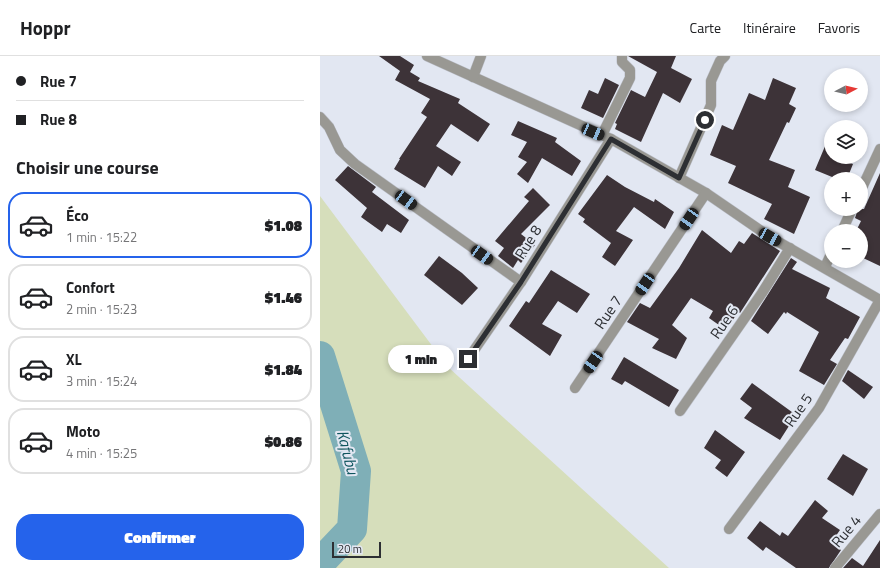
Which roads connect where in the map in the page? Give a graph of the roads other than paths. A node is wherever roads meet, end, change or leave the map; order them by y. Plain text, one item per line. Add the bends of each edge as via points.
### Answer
1 (427, 56) edge
2 (482, 56) edge
3 (622, 56) edge
4 (725, 56) edge
5 (473, 77) junction
6 (320, 117) edge
7 (606, 137) junction
8 (880, 149) edge
9 (868, 175) edge
10 (679, 178) junction
11 (706, 193) junction
12 (790, 248) junction
13 (824, 266) edge
14 (827, 268) edge
15 (521, 282) junction
16 (880, 300) edge
17 (468, 359) dead end
18 (576, 388) dead end
19 (680, 411) dead end
20 (880, 514) edge
21 (729, 529) dead end
22 (834, 568) edge

1 - 5 street
2 - 5 street
3 - 7 street, Rue 8 via 622,62 630,70 630,78
4 - 10 street via 711,81 711,106
5 - 7 street
6 - 15 street via 340,150 355,164
7 - 10 street
7 - 15 street, Rue 8
8 - 9 street
10 - 11 street
11 - 12 street
11 - 18 street, Rue 7
12 - 13 street
12 - 19 street, Rue 6
14 - 16 street
15 - 17 street, Rue 8
16 - 21 street, Rue 5 via 819,408
20 - 22 street, Rue 4

